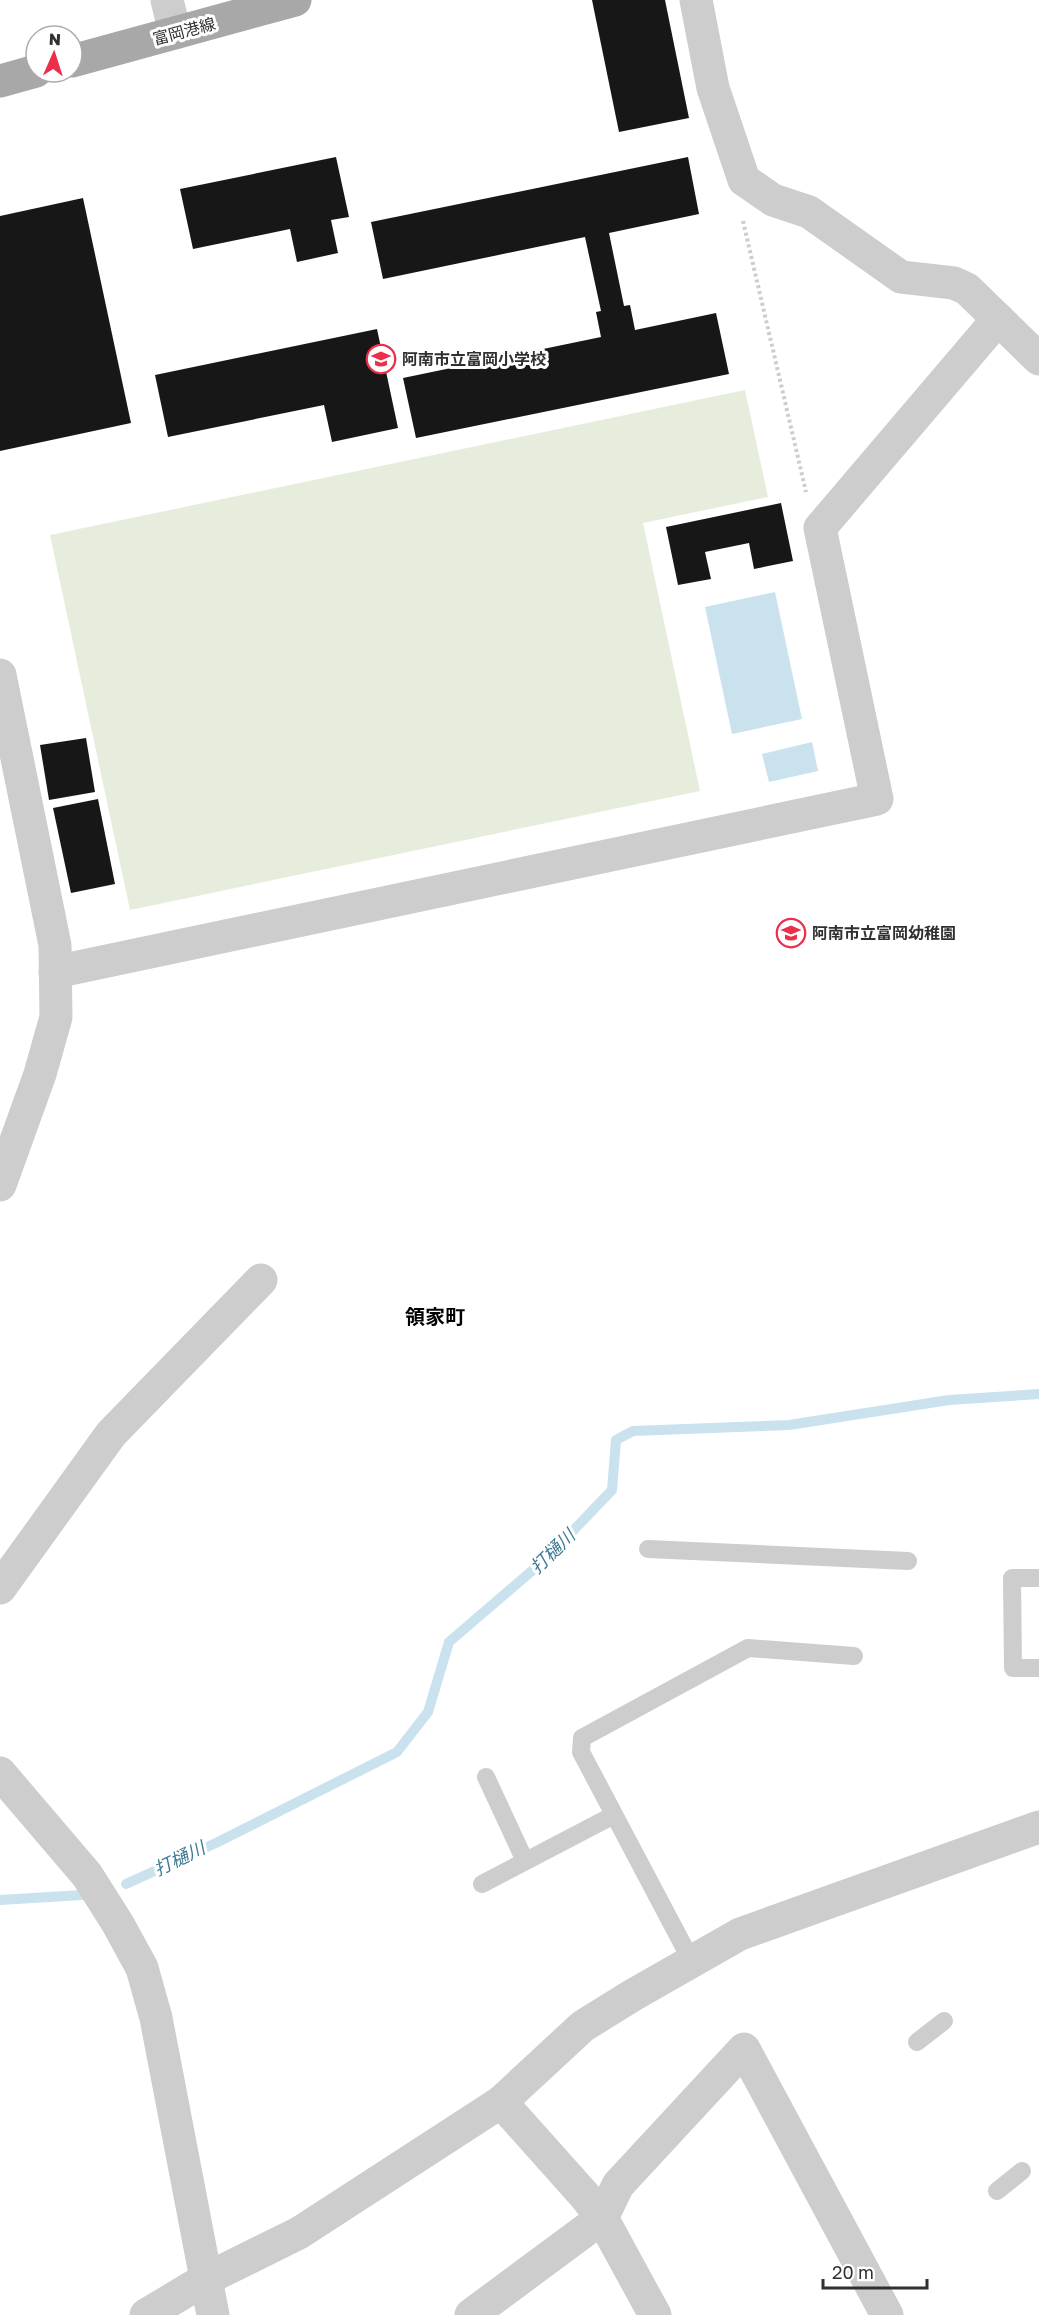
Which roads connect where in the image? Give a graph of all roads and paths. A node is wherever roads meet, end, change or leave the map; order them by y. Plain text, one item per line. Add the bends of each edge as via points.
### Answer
1 (167, 0) edge
2 (295, 0) edge
3 (696, 0) edge
4 (175, 33) junction
5 (84, 59) edge
6 (24, 74) edge
7 (0, 81) edge
8 (744, 180) junction
9 (998, 319) junction
10 (1039, 359) edge
11 (820, 528) junction
12 (0, 675) edge
13 (55, 972) junction
14 (0, 1185) edge
15 (261, 1280) dead end
16 (648, 1550) dead end
17 (908, 1561) dead end
18 (1039, 1578) edge
19 (0, 1588) edge
20 (854, 1656) dead end
21 (1039, 1668) edge
22 (0, 1773) edge
23 (486, 1777) dead end
24 (614, 1815) junction
25 (1039, 1827) edge
26 (525, 1861) junction
27 (482, 1884) dead end
28 (692, 1962) junction
29 (944, 2020) dead end
30 (917, 2042) dead end
31 (501, 2102) junction
32 (1022, 2171) dead end
33 (997, 2191) dead end
34 (602, 2218) junction
35 (206, 2279) junction
36 (146, 2315) edge
37 (213, 2315) edge
38 (471, 2315) edge
39 (655, 2315) edge
40 (887, 2315) edge

1 - 4 street
2 - 4 main road, 富岡港線
3 - 8 street via 713,88
4 - 5 main road, 富岡港線
6 - 7 main road
8 - 9 street via 773,200 809,212 901,277 954,283 967,289
8 - 11 path via 738,197 812,519
9 - 10 street
9 - 11 street
11 - 13 street via 877,799
12 - 13 street via 55,945
13 - 14 street via 56,1017
15 - 19 street via 111,1434
16 - 17 lane
18 - 21 lane via 1012,1578 1013,1668
20 - 24 lane via 748,1648 582,1738 581,1752
22 - 35 street via 87,1875 142,1968 156,2018
23 - 26 lane
24 - 26 lane
24 - 28 lane
25 - 28 street via 740,1934
26 - 27 lane
28 - 31 street via 583,2026
29 - 30 lane
31 - 34 street
31 - 35 street via 299,2233
32 - 33 lane
34 - 38 street
34 - 39 street
34 - 40 street via 618,2185 744,2049
35 - 36 street
35 - 37 street

